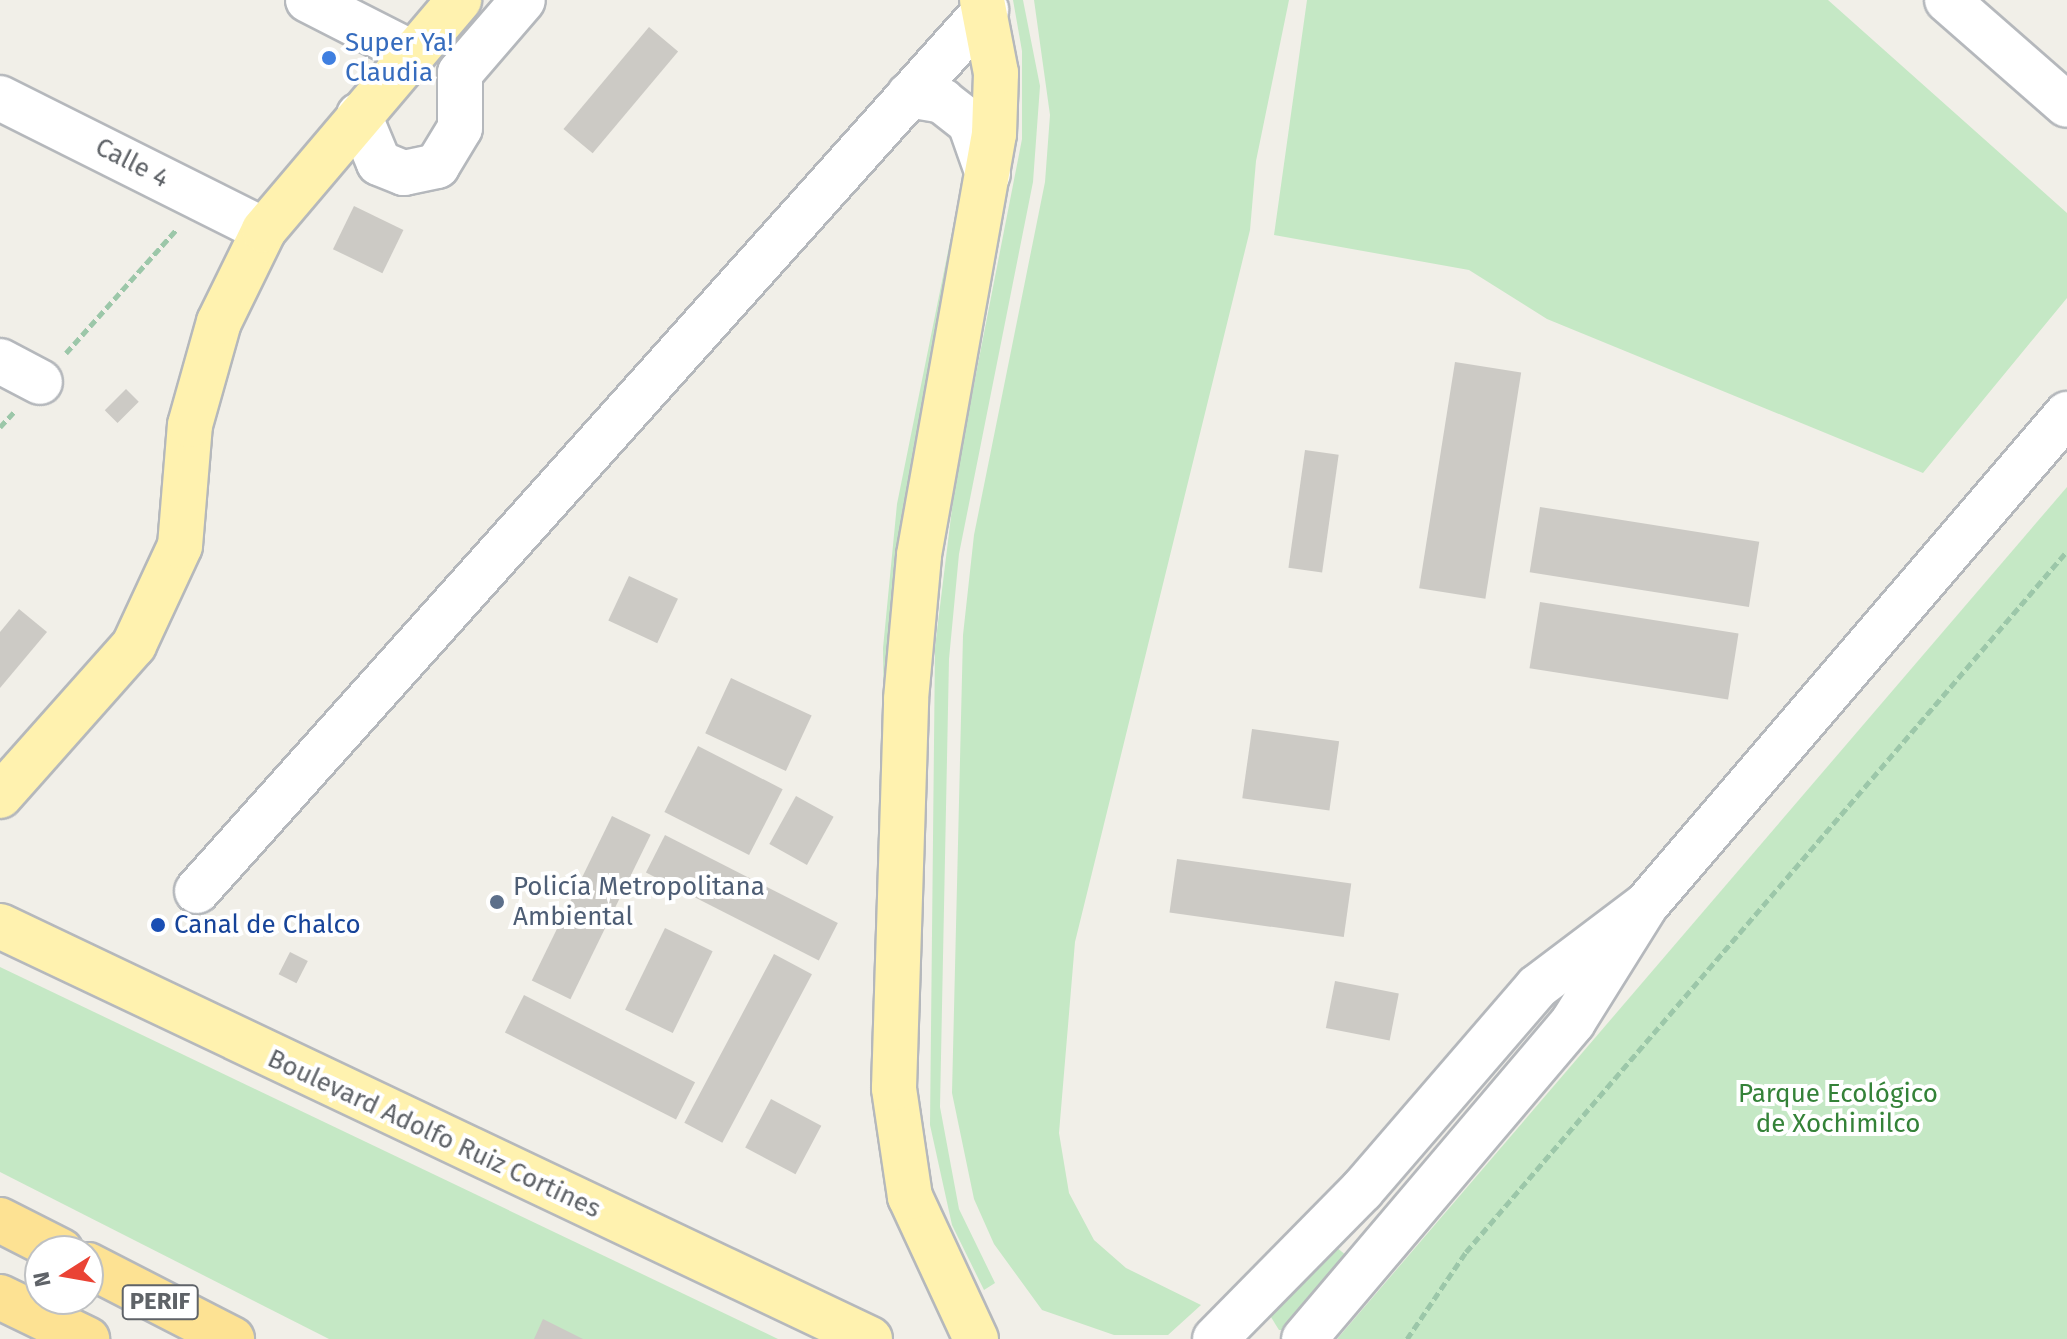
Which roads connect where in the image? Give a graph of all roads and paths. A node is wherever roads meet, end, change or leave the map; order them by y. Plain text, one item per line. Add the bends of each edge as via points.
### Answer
1 (308, 0) edge
2 (459, 0) edge
3 (523, 0) edge
4 (1947, 0) edge
5 (984, 5) edge
6 (412, 53) junction
7 (909, 95) junction
8 (0, 98) edge
9 (2067, 105) edge
10 (359, 115) junction
11 (988, 174) junction
12 (204, 199) junction
13 (264, 230) junction
14 (0, 361) edge
15 (40, 382) junction
16 (2067, 414) edge
17 (0, 427) edge
18 (2067, 551) edge
19 (0, 796) edge
20 (197, 891) dead end
21 (1646, 905) junction
22 (0, 926) edge
23 (1362, 1190) junction
24 (0, 1220) edge
25 (1400, 1222) junction
26 (30, 1235) edge
27 (104, 1273) edge
28 (0, 1297) edge
29 (87, 1339) edge
30 (232, 1339) edge
31 (870, 1339) edge
32 (976, 1339) edge
33 (1215, 1339) edge
34 (1304, 1339) edge
35 (1407, 1339) edge

1 - 6 street
2 - 6 main road
3 - 10 street via 460,73 460,128 437,166 404,173 379,163
4 - 9 street
5 - 7 street
5 - 11 main road via 996,73
6 - 10 main road
7 - 11 street via 942,101 970,123
7 - 20 street
8 - 12 street, Calle 4
10 - 13 main road
11 - 32 main road via 919,555 906,699 894,1088 910,1197
12 - 13 street, Calle 4
12 - 15 path
13 - 19 main road via 219,322 190,425 180,546 134,645
14 - 15 street
15 - 17 path
16 - 21 street
18 - 35 path via 1466,1252
21 - 23 street via 1537,987
21 - 25 street via 1573,1022
22 - 31 main road, Boulevard Adolfo Ruiz Cortines
23 - 25 street
23 - 33 street
24 - 26 highway
25 - 34 street
27 - 30 highway, PERIF
28 - 29 highway

